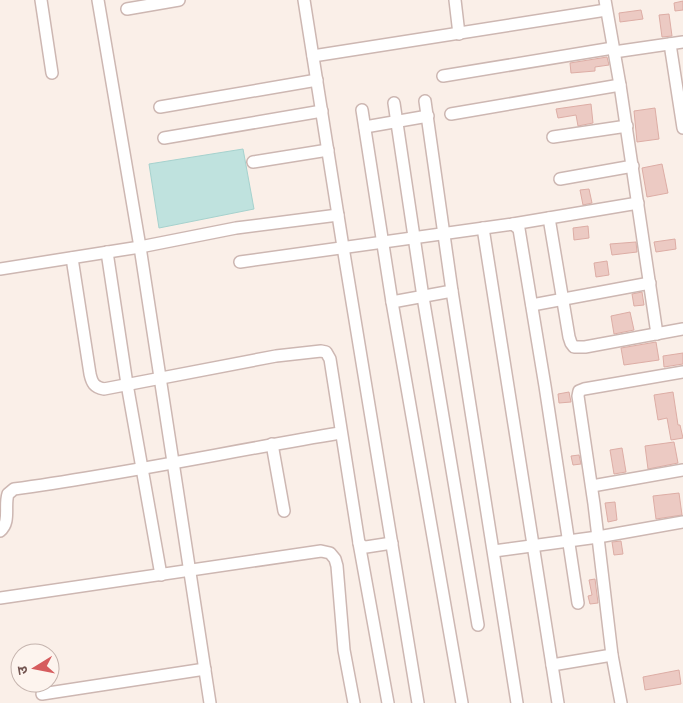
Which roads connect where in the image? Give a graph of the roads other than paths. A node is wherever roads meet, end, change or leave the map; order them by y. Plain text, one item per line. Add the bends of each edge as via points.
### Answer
1 (41, 0) edge
2 (98, 0) edge
3 (178, 0) edge
4 (304, 0) edge
5 (455, 0) edge
6 (606, 5) edge
7 (127, 9) dead end
8 (459, 34) junction
9 (683, 42) edge
10 (670, 44) junction
11 (614, 50) junction
12 (313, 56) junction
13 (52, 73) dead end
14 (443, 76) dead end
15 (317, 80) junction
16 (620, 85) junction
17 (425, 101) dead end
18 (394, 103) dead end
19 (160, 107) dead end
20 (362, 110) dead end
21 (322, 111) junction
22 (451, 114) dead end
23 (428, 116) junction
24 (397, 122) junction
25 (627, 126) junction
26 (365, 127) junction
27 (683, 128) edge
28 (553, 137) dead end
29 (164, 138) dead end
30 (328, 150) junction
31 (253, 162) dead end
32 (632, 166) junction
33 (560, 178) dead end
34 (638, 203) junction
35 (338, 215) junction
36 (549, 218) junction
37 (513, 224) junction
38 (483, 228) junction
39 (445, 233) junction
40 (414, 238) junction
41 (384, 242) junction
42 (140, 247) junction
43 (342, 247) junction
44 (107, 252) junction
45 (72, 258) junction
46 (240, 262) dead end
47 (0, 269) edge
48 (650, 283) junction
49 (452, 291) junction
50 (423, 296) junction
51 (563, 299) junction
52 (392, 302) junction
53 (532, 305) junction
54 (683, 329) edge
55 (657, 334) junction
56 (683, 372) edge
57 (160, 378) junction
58 (127, 384) junction
59 (340, 433) junction
60 (272, 444) junction
61 (174, 463) junction
62 (142, 470) junction
63 (683, 470) edge
64 (592, 486) junction
65 (284, 511) dead end
66 (683, 522) edge
67 (0, 531) edge
68 (598, 537) junction
69 (568, 541) junction
70 (359, 543) junction
71 (392, 543) junction
72 (532, 546) junction
73 (494, 551) junction
74 (190, 570) junction
75 (160, 574) junction
76 (0, 598) edge
77 (578, 603) dead end
78 (478, 625) dead end
79 (612, 655) junction
80 (552, 665) junction
81 (205, 669) junction
82 (42, 694) dead end
83 (210, 703) edge
84 (354, 703) edge
85 (388, 703) edge
86 (418, 703) edge
87 (462, 703) edge
88 (517, 703) edge
89 (558, 703) edge
90 (621, 703) edge

1 - 13 street
2 - 42 street
3 - 7 street
4 - 12 street
5 - 8 street
6 - 8 street
6 - 11 street
8 - 12 street
9 - 10 street
10 - 11 street
10 - 27 street
11 - 14 street
11 - 16 street
12 - 15 street
15 - 19 street
15 - 21 street
16 - 22 street
16 - 25 street
17 - 23 street
18 - 24 street
20 - 26 street
21 - 29 street
21 - 30 street
23 - 24 street
23 - 39 street
24 - 26 street
24 - 40 street
25 - 28 street
25 - 32 street
26 - 41 street
30 - 31 street
30 - 35 street
32 - 33 street
32 - 34 street
34 - 36 street
34 - 48 street
35 - 42 street via 236,228
35 - 43 street
36 - 37 street
36 - 51 street
37 - 38 street
37 - 53 street via 520,237
38 - 39 street
38 - 72 street
39 - 40 street
39 - 49 street
40 - 41 street
40 - 50 street
41 - 43 street
41 - 52 street
42 - 44 street
42 - 57 street
43 - 46 street
43 - 71 street
44 - 45 street
44 - 58 street
45 - 47 street
45 - 58 street via 92,382 104,389
48 - 51 street
48 - 55 street
49 - 50 street
49 - 73 street
50 - 52 street
50 - 78 street
51 - 53 street
51 - 55 street via 568,337 574,347
52 - 87 street
53 - 69 street
54 - 55 street
56 - 64 street via 579,391
57 - 58 street
57 - 59 street via 321,350 330,359
57 - 61 street
58 - 62 street
59 - 60 street
59 - 70 street
60 - 61 street
60 - 65 street
61 - 62 street
61 - 74 street
62 - 67 street via 14,489 8,494 6,521
62 - 75 street
63 - 64 street
64 - 68 street
66 - 68 street
68 - 69 street
68 - 79 street
69 - 72 street
69 - 77 street
70 - 71 street via 366,546
70 - 85 street
71 - 86 street
72 - 73 street
72 - 80 street
73 - 88 street
74 - 75 street
74 - 81 street
74 - 84 street via 330,553 337,566 344,650
75 - 76 street
79 - 80 street
79 - 90 street
80 - 89 street
81 - 82 street
81 - 83 street

